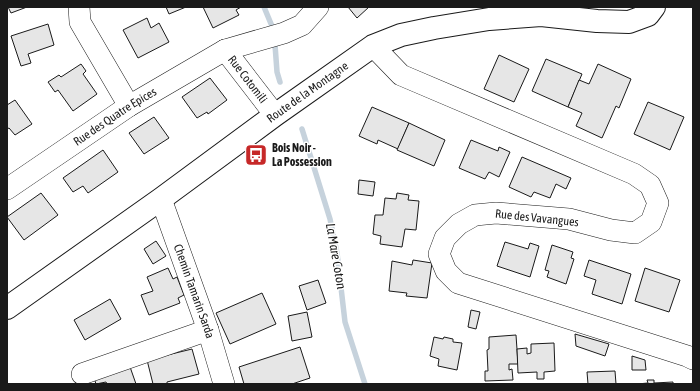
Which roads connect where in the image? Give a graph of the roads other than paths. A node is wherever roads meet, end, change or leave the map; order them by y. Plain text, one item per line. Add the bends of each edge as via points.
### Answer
1 (79, 7) edge
2 (318, 7) edge
3 (654, 7) edge
4 (373, 46) junction
5 (225, 50) junction
6 (129, 106) junction
7 (275, 115) junction
8 (7, 189) edge
9 (161, 198) junction
10 (7, 308) edge
11 (208, 330) junction
12 (693, 359) edge
13 (82, 374) dead end
14 (224, 384) edge

1 - 6 street via 80,22
2 - 5 street, Rue Cotomili via 302,25 284,33
3 - 4 main road, Route de la Montagne via 648,15 629,22 541,15 489,19 401,35
4 - 7 main road, Route de la Montagne
4 - 12 street, Rue des Vavangues via 401,75 634,174 650,185 658,203 651,222 635,233 611,230 569,219 496,212 475,215 459,224 445,238 439,254 446,271 458,283
5 - 6 street, Rue des Quatre Epices
5 - 7 street, Rue Cotomili
6 - 8 street, Rue des Quatre Epices
7 - 9 main road, Route de la Montagne
9 - 10 main road, Route de la Montagne
9 - 11 street, Chemin Tamarin Sarda
11 - 13 street
11 - 14 street, Chemin Tamarin Sarda

